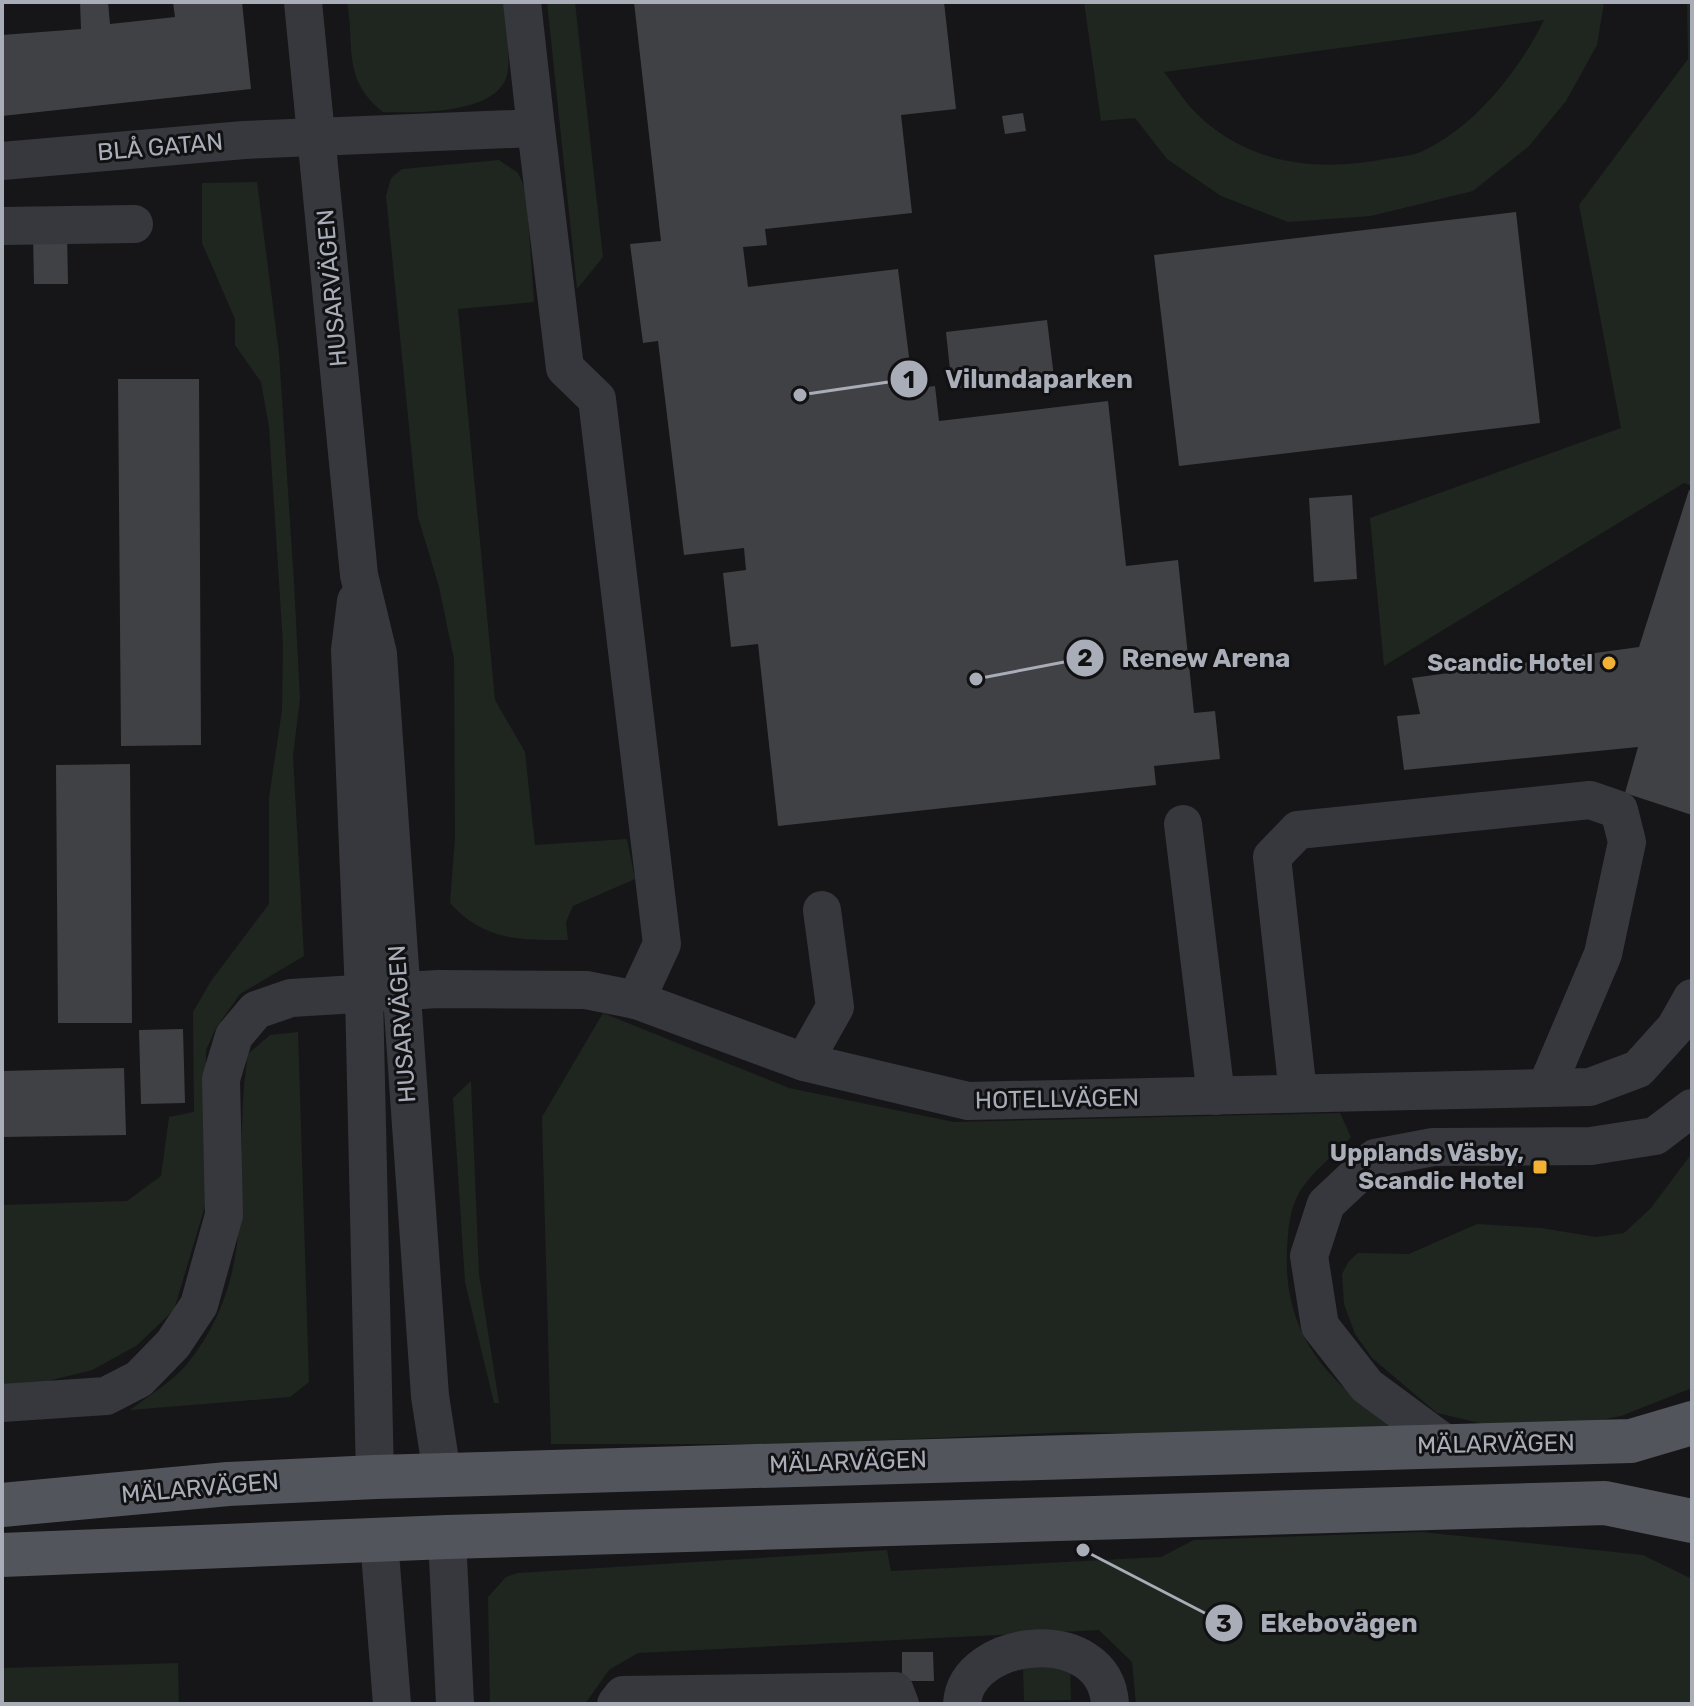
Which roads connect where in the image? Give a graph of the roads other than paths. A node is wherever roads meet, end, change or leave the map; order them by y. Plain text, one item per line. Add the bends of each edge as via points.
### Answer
1 (303, 2) edge
2 (522, 2) edge
3 (536, 128) junction
4 (319, 137) junction
5 (2, 161) edge
6 (134, 224) dead end
7 (2, 226) edge
8 (1183, 824) dead end
9 (822, 910) dead end
10 (382, 993) junction
11 (1692, 998) edge
12 (636, 1000) junction
13 (804, 1062) junction
14 (1546, 1088) junction
15 (1298, 1093) junction
16 (1216, 1096) junction
17 (1692, 1108) edge
18 (2, 1403) edge
19 (1692, 1423) edge
20 (1447, 1445) junction
21 (442, 1474) junction
22 (375, 1477) junction
23 (2, 1505) edge
24 (1692, 1521) edge
25 (447, 1537) junction
26 (379, 1540) junction
27 (2, 1555) edge
28 (727, 1700) edge
29 (392, 1704) edge
30 (455, 1704) edge
31 (616, 1704) edge
32 (900, 1704) edge
33 (962, 1704) edge
34 (1110, 1704) edge

1 - 4 street, HUSARVÄGEN
2 - 3 street
3 - 4 street, BLÅ GATAN
3 - 12 street via 565,368 597,399 662,944
4 - 5 street, BLÅ GATAN
4 - 10 street, HUSARVÄGEN via 359,575 378,654
6 - 7 street
8 - 16 street
9 - 13 street via 835,1007
10 - 12 street, HOTELLVÄGEN via 586,990
10 - 18 street, HOTELLVÄGEN via 291,998 256,1010 234,1036 221,1079 224,1215 199,1305 173,1344 139,1379 106,1396
10 - 21 street, HUSARVÄGEN
10 - 22 street, HUSARVÄGEN
11 - 14 street, HOTELLVÄGEN via 1675,1028 1638,1069 1590,1087
12 - 13 street, HOTELLVÄGEN
13 - 16 street, HOTELLVÄGEN via 968,1101
14 - 15 street, HOTELLVÄGEN
14 - 15 street via 1603,954 1627,842 1619,810 1590,800 1298,830 1272,857
15 - 16 street, HOTELLVÄGEN
17 - 20 street via 1655,1136 1591,1146 1433,1147 1375,1158 1326,1204 1309,1256 1320,1326 1367,1386
19 - 20 main road, MÄLARVÄGEN via 1631,1441
20 - 21 main road, MÄLARVÄGEN
21 - 22 main road, MÄLARVÄGEN
21 - 25 main road
22 - 23 main road, MÄLARVÄGEN via 228,1484
22 - 26 main road
24 - 25 main road via 1605,1503
25 - 26 main road
25 - 30 street
26 - 27 main road
26 - 29 street
28 - 31 street via 623,1695
28 - 32 street via 895,1691
33 - 34 street via 974,1675 992,1659 1056,1648 1095,1667 1109,1682

